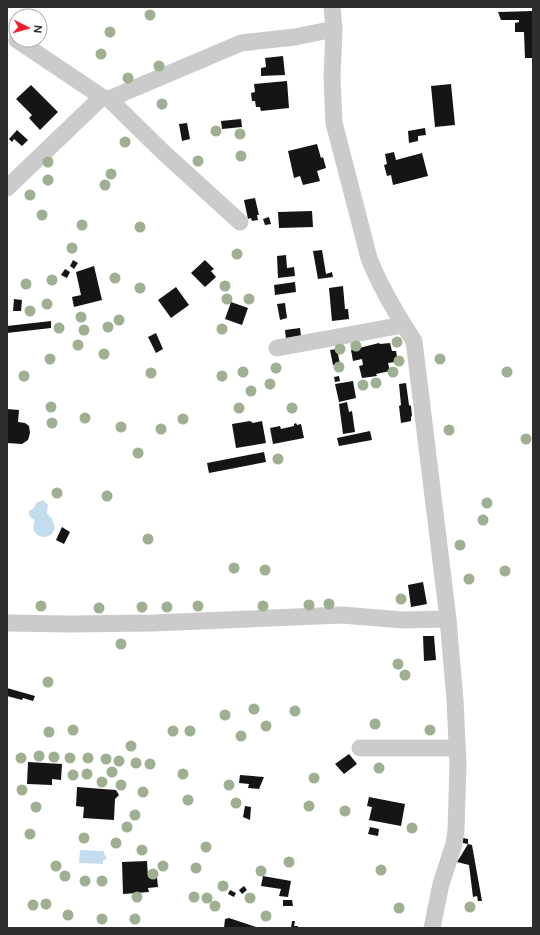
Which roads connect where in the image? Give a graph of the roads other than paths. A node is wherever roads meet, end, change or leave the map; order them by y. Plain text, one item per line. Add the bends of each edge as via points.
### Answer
1 (332, 7) edge
2 (334, 29) junction
3 (28, 48) edge
4 (105, 98) junction
5 (7, 188) edge
6 (240, 222) dead end
7 (404, 325) junction
8 (277, 348) dead end
9 (448, 619) junction
10 (7, 622) edge
11 (360, 748) dead end
12 (457, 748) junction
13 (432, 928) edge

1 - 2 street
2 - 4 street via 288,38 241,43
2 - 7 street via 334,123 369,258
3 - 4 street
4 - 5 street
4 - 6 street
7 - 8 street
7 - 9 street via 414,341
9 - 10 street via 402,620 342,615 153,623
9 - 12 street via 456,700
11 - 12 street
12 - 13 street via 456,830

